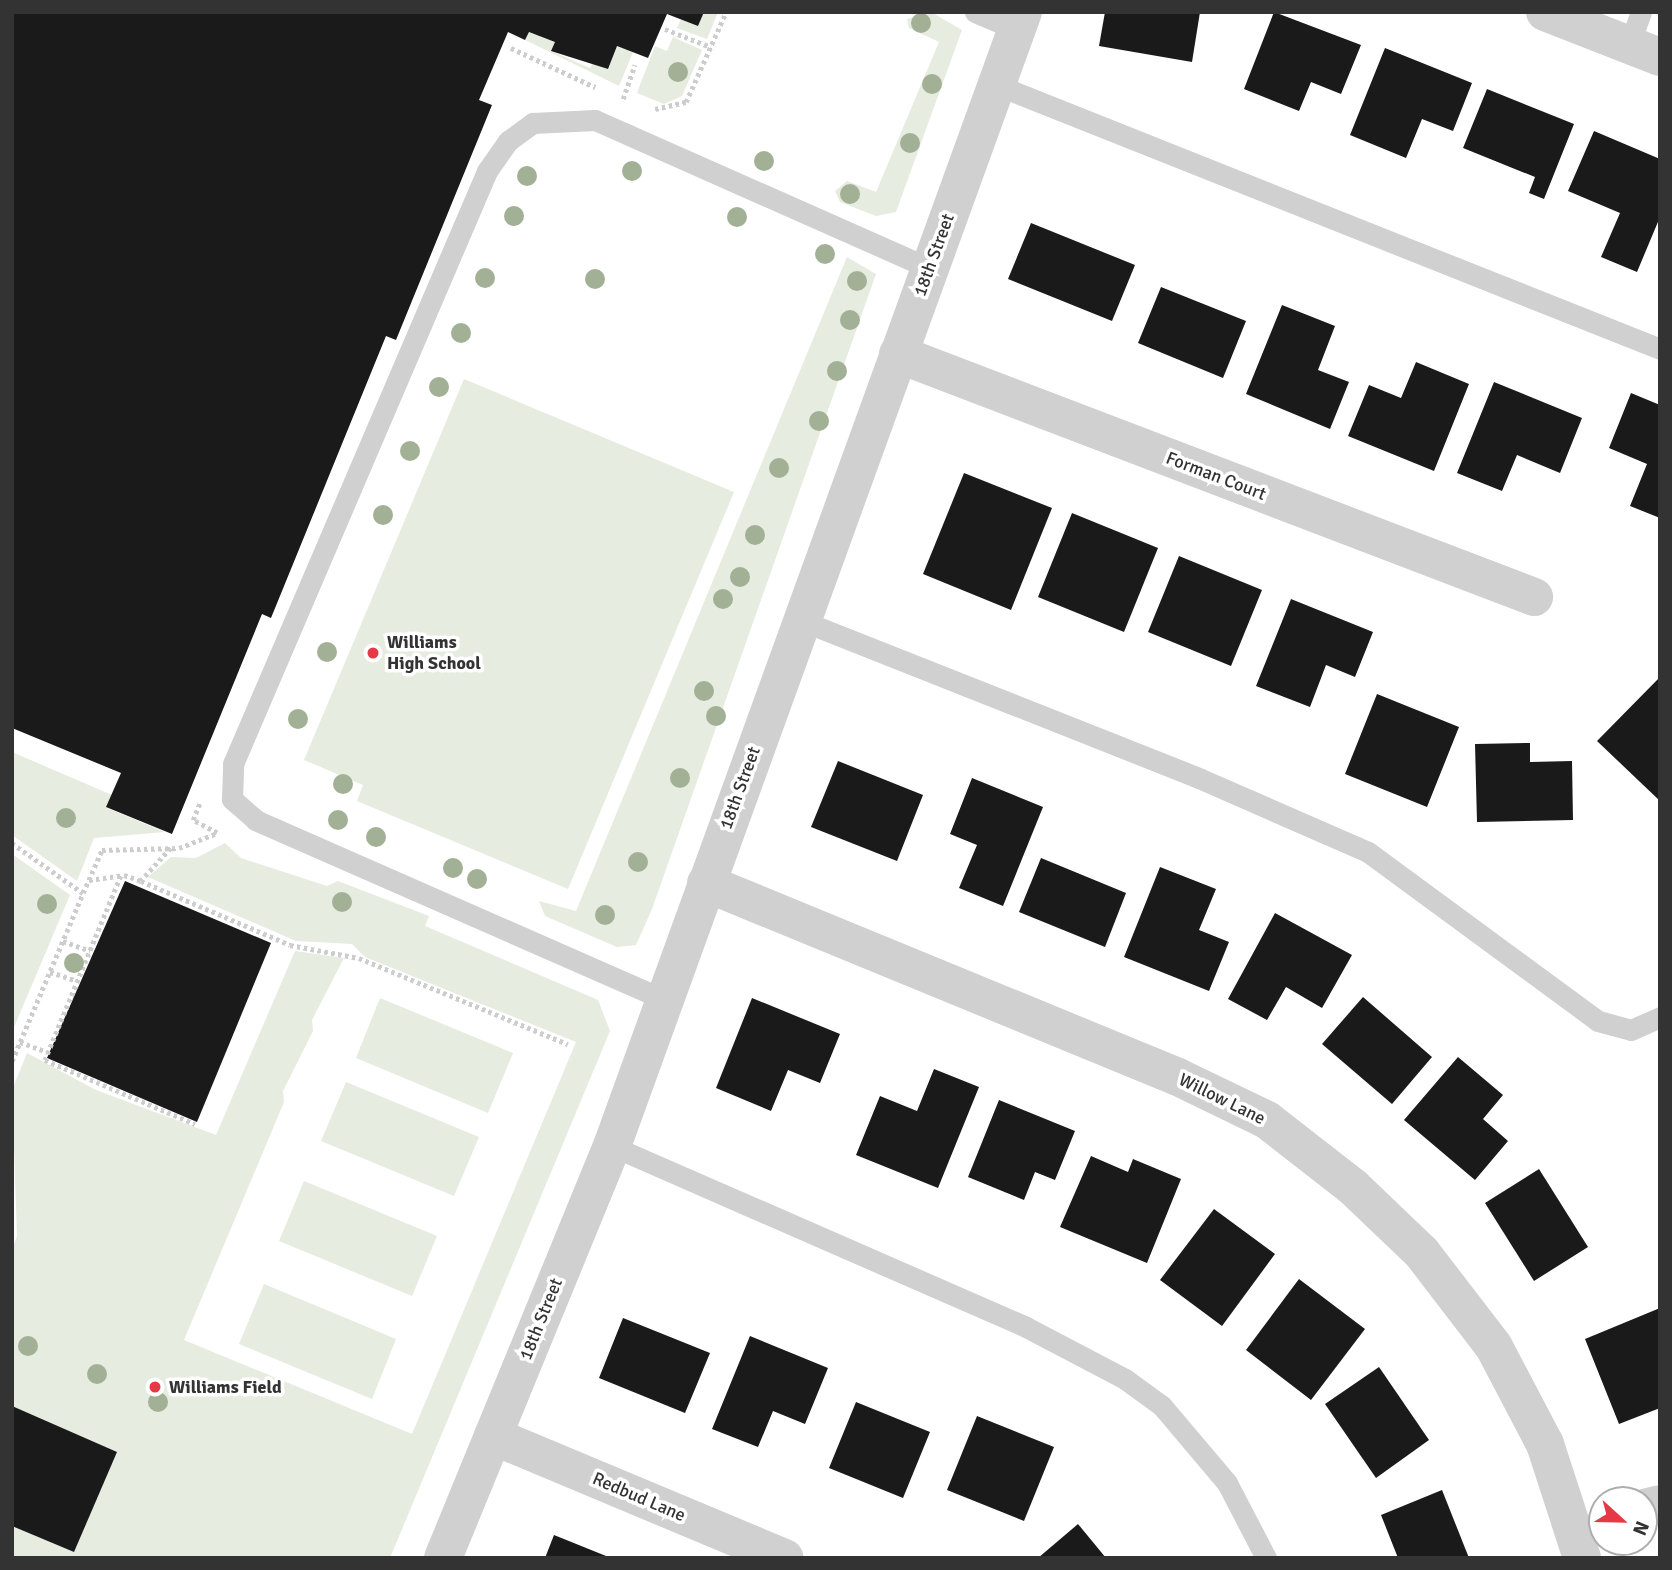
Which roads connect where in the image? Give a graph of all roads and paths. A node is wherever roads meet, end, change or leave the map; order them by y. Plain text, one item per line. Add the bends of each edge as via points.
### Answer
1 (726, 12) edge
2 (975, 12) edge
3 (1545, 12) edge
4 (1020, 21) edge
5 (666, 29) dead end
6 (1643, 38) edge
7 (711, 47) junction
8 (511, 48) dead end
9 (635, 65) dead end
10 (997, 85) junction
11 (622, 98) junction
12 (632, 102) dead end
13 (643, 105) dead end
14 (929, 268) junction
15 (1660, 349) edge
16 (898, 354) junction
17 (1534, 597) dead end
18 (800, 620) junction
19 (202, 796) dead end
20 (12, 843) edge
21 (172, 848) junction
22 (121, 876) junction
23 (89, 880) junction
24 (141, 881) junction
25 (706, 883) junction
26 (83, 893) junction
27 (63, 941) junction
28 (90, 951) junction
29 (50, 972) junction
30 (77, 982) junction
31 (663, 999) junction
32 (1660, 1017) edge
33 (20, 1042) junction
34 (568, 1044) dead end
35 (48, 1052) junction
36 (12, 1061) edge
37 (195, 1124) dead end
38 (612, 1146) junction
39 (494, 1437) junction
40 (1587, 1536) edge
41 (780, 1557) edge
42 (443, 1558) edge
43 (1266, 1558) edge

1 - 7 path
2 - 4 lane
3 - 6 street
4 - 10 street, 18th Street
5 - 7 path
7 - 13 path via 680,108 664,112
8 - 11 path
9 - 11 path
10 - 14 street, 18th Street
10 - 15 lane
11 - 12 path
14 - 16 street, 18th Street
14 - 31 lane via 594,121 533,123 508,142 487,171 233,765 232,799 256,821
16 - 17 street, Forman Court
16 - 18 street, 18th Street
18 - 25 street, 18th Street
18 - 32 lane via 1201,779 1368,852 1598,1021 1631,1030
19 - 21 path via 193,820 217,833
20 - 26 path
21 - 23 path via 102,850
21 - 24 path
22 - 23 path
22 - 24 path
22 - 28 path
23 - 26 path
24 - 34 path via 290,945 359,958
25 - 31 street, 18th Street
25 - 40 street, Willow Lane via 1178,1077 1267,1120 1353,1186 1456,1293 1494,1347
26 - 27 path
27 - 28 path
27 - 29 path
28 - 30 path
29 - 30 path
29 - 33 path
30 - 35 path
31 - 38 street, 18th Street
33 - 35 path
33 - 36 path
35 - 37 path via 45,1060
38 - 39 street, 18th Street
38 - 43 lane via 1026,1327 1125,1379 1162,1406 1227,1483
39 - 41 street, Redbud Lane
39 - 42 street, 18th Street

